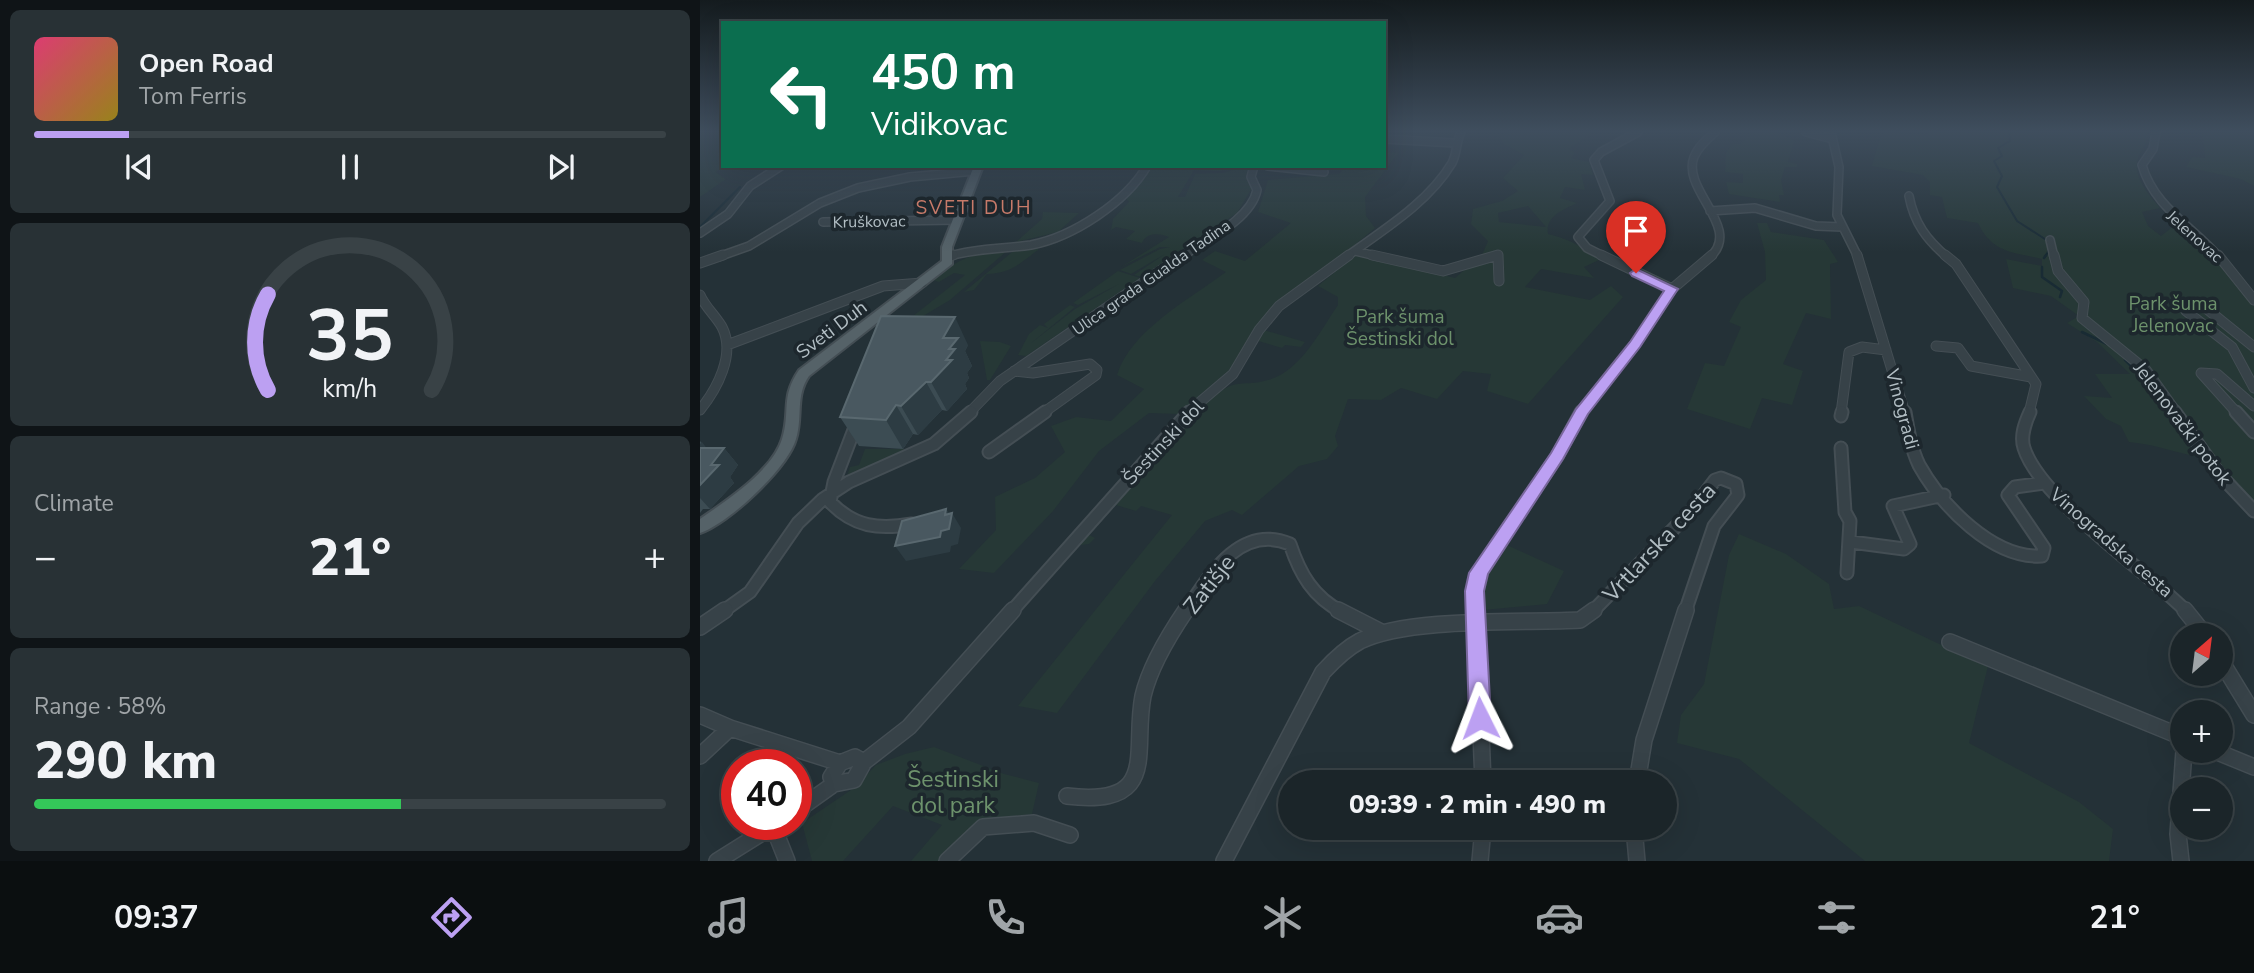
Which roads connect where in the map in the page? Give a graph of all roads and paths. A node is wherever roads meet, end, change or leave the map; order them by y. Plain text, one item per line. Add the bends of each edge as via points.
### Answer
1 (772, 172) edge
2 (950, 172) edge
3 (976, 172) edge
4 (1145, 172) edge
5 (1252, 172) edge
6 (1445, 172) edge
7 (1594, 172) edge
8 (1693, 172) edge
9 (1840, 172) edge
10 (2144, 172) edge
11 (1909, 196) dead end
12 (1710, 211) junction
13 (957, 220) junction
14 (823, 222) dead end
15 (1842, 227) junction
16 (700, 233) edge
17 (2050, 240) dead end
18 (1355, 251) junction
19 (950, 256) junction
20 (700, 263) edge
21 (1499, 281) dead end
22 (922, 283) junction
23 (1672, 289) junction
24 (700, 295) edge
25 (2254, 300) edge
26 (727, 345) junction
27 (1936, 346) dead end
28 (2254, 347) edge
29 (1886, 350) junction
30 (1014, 371) junction
31 (2031, 377) junction
32 (2254, 388) edge
33 (704, 406) edge
34 (863, 406) edge
35 (2254, 406) edge
36 (1841, 416) dead end
37 (2254, 432) edge
38 (1841, 448) dead end
39 (989, 452) dead end
40 (2044, 483) junction
41 (830, 494) junction
42 (1944, 495) junction
43 (2254, 511) edge
44 (921, 522) edge
45 (700, 527) edge
46 (1851, 542) junction
47 (1847, 573) dead end
48 (2196, 623) edge
49 (700, 627) edge
50 (1476, 627) junction
51 (1381, 632) junction
52 (1950, 642) dead end
53 (2233, 681) edge
54 (700, 715) edge
55 (2254, 715) edge
56 (730, 728) junction
57 (2170, 732) edge
58 (700, 756) edge
59 (2233, 758) edge
60 (864, 762) junction
61 (840, 763) junction
62 (2183, 763) edge
63 (2254, 767) edge
64 (1482, 770) edge
65 (1639, 770) edge
66 (834, 784) junction
67 (1066, 796) dead end
68 (812, 800) edge
69 (1070, 835) dead end
70 (750, 840) edge
71 (780, 840) edge
72 (1482, 840) edge
73 (1635, 840) edge
74 (717, 861) edge
75 (788, 861) edge
76 (947, 861) edge
77 (1224, 861) edge
78 (1480, 861) edge
79 (1637, 861) edge
80 (2180, 861) edge

1 - 16 street via 750,187 728,214
2 - 20 street via 858,188 820,203 756,243
3 - 13 main road
4 - 19 street via 1129,190 1055,237
5 - 30 street, Ulica grada Gualda Tadina via 1257,194 1240,214
6 - 18 street, Šestinski dol via 1431,190
7 - 23 street via 1610,199 1578,237 1587,248
8 - 12 street via 1695,187
9 - 15 street, Vinogradi via 1837,215
10 - 25 street, Jelenovac via 2149,190 2224,261
11 - 31 street via 1927,240 1956,264
12 - 15 street via 1755,208 1816,226
12 - 23 street via 1720,231 1715,252
13 - 14 street, Kruškovac
13 - 19 main road via 947,247
15 - 29 street, Vinogradi via 1866,274
17 - 43 street, Jelenovački potok via 2055,269 2084,302 2082,318 2146,370 2220,475
18 - 21 street via 1443,271 1498,255
18 - 60 street, Šestinski dol via 1276,309 1233,374 1185,414 909,727
19 - 22 main road, Sveti Duh
22 - 26 street via 884,286
22 - 45 main road, Sveti Duh via 804,373 793,388 789,443 764,475
23 - 50 street via 1581,412 1551,465 1484,562 1475,591
24 - 26 street via 724,330
26 - 33 street via 718,381
27 - 31 street via 1958,348 1968,365 1977,368
28 - 32 street via 2202,305 2183,303 2186,311 2232,346
29 - 36 street via 1862,347 1849,352
29 - 42 street, Vinogradi via 1911,444 1920,465
30 - 39 street, Ulica grada Gualda Tadina via 1030,373 1081,364 1097,370
30 - 41 street, Ulica grada Gualda Tadina via 934,444
31 - 40 street, Vinogradska cesta via 2036,390 2022,444
34 - 41 street
35 - 37 street via 2217,374 2201,373
38 - 46 street
40 - 42 street, Vinogradi via 2015,487 2008,495 2044,548 2042,556 2032,559 2004,550 1965,519
40 - 48 street, Vinogradska cesta via 2175,596
41 - 44 street via 832,504 862,526
41 - 49 street, Ulica grada Gualda Tadina via 798,523 750,592
42 - 46 street via 1893,506 1909,538 1905,549
46 - 47 street
50 - 51 street
50 - 64 street
50 - 65 street, Vrtlarska cesta via 1573,622 1589,615 1693,509 1715,480 1736,484 1738,495 1711,533 1671,650
51 - 67 street, Zatišje via 1327,604 1301,576 1290,544 1273,538 1238,547 1211,578 1165,647 1143,697 1139,724 1142,759 1137,773 1110,795 1089,800
51 - 77 street via 1346,650 1322,672
52 - 57 street
53 - 55 street
54 - 56 street
56 - 58 street
56 - 61 street
59 - 63 street
60 - 61 street via 855,757
60 - 66 street, Šestinski dol via 855,779
61 - 66 street via 831,777
62 - 80 street
66 - 68 street, Šestinski dol
69 - 76 street via 1034,822 983,827
70 - 74 street
71 - 75 street
72 - 78 street
73 - 79 street

